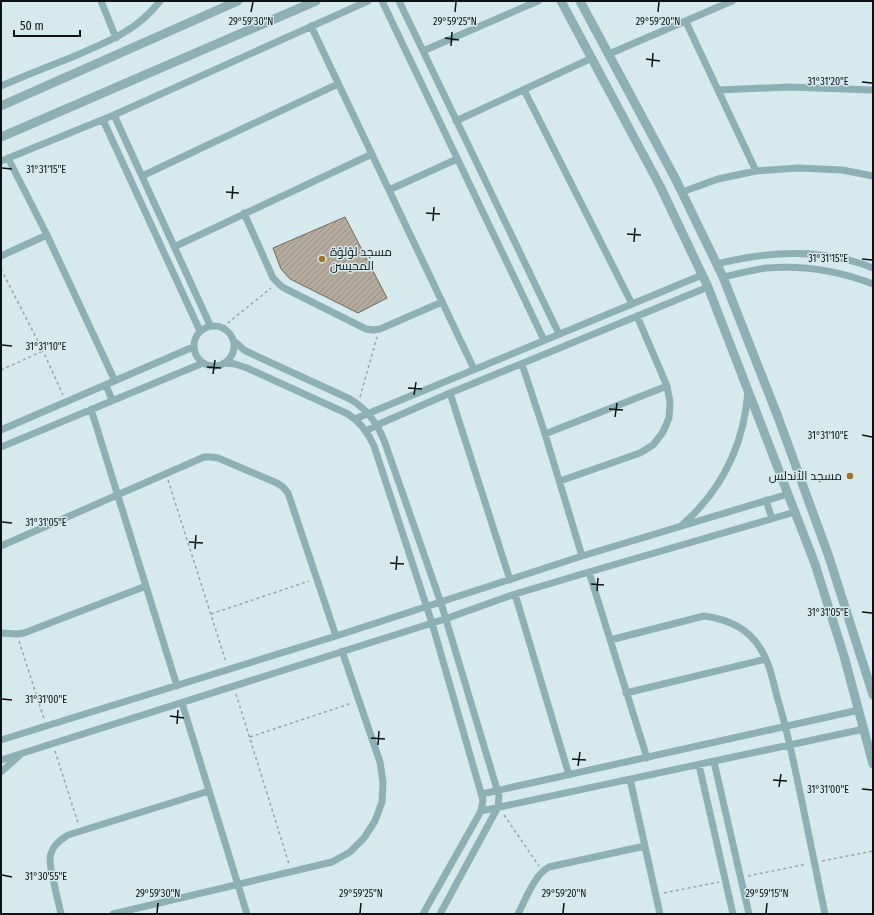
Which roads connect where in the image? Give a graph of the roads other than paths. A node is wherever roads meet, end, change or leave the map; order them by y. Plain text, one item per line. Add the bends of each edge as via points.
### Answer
1 (101, 1) edge
2 (160, 1) edge
3 (238, 1) edge
4 (316, 1) edge
5 (368, 1) edge
6 (382, 1) edge
7 (399, 1) edge
8 (538, 1) edge
9 (561, 1) edge
10 (580, 1) edge
11 (732, 1) edge
12 (686, 22) junction
13 (311, 26) junction
14 (116, 38) junction
15 (423, 51) junction
16 (609, 54) junction
17 (592, 58) junction
18 (338, 84) junction
19 (1, 86) edge
20 (524, 90) junction
21 (718, 90) junction
22 (873, 90) edge
23 (1, 106) edge
24 (114, 115) junction
25 (103, 120) junction
26 (456, 121) junction
27 (1, 137) edge
28 (372, 154) junction
29 (458, 159) junction
30 (4, 160) edge
31 (756, 171) junction
32 (142, 176) junction
33 (873, 176) edge
34 (675, 178) junction
35 (660, 186) junction
36 (389, 190) junction
37 (682, 192) junction
38 (244, 213) junction
39 (47, 235) junction
40 (174, 246) junction
41 (1, 256) edge
42 (717, 264) junction
43 (873, 268) edge
44 (702, 275) junction
45 (723, 277) junction
46 (873, 284) edge
47 (708, 287) junction
48 (442, 302) junction
49 (632, 304) junction
50 (637, 316) junction
51 (210, 325) junction
52 (200, 330) junction
53 (559, 334) junction
54 (233, 340) junction
55 (544, 340) junction
56 (193, 347) junction
57 (203, 363) junction
58 (224, 363) junction
59 (522, 364) junction
60 (474, 369) junction
61 (115, 381) junction
62 (106, 385) junction
63 (667, 386) junction
64 (748, 391) junction
65 (450, 393) junction
66 (112, 400) junction
67 (90, 409) junction
68 (368, 414) junction
69 (355, 419) junction
70 (377, 425) junction
71 (1, 430) edge
72 (366, 431) junction
73 (545, 434) junction
74 (1, 447) edge
75 (560, 481) junction
76 (788, 494) junction
77 (118, 495) junction
78 (766, 500) junction
79 (795, 512) junction
80 (772, 519) junction
81 (679, 527) junction
82 (1, 546) edge
83 (582, 556) junction
84 (589, 572) junction
85 (510, 580) junction
86 (146, 586) junction
87 (515, 594) junction
88 (441, 603) junction
89 (427, 607) junction
90 (446, 619) junction
91 (432, 623) junction
92 (1, 633) edge
93 (336, 636) junction
94 (610, 640) junction
95 (342, 651) junction
96 (766, 659) junction
97 (177, 686) junction
98 (626, 693) junction
99 (873, 695) edge
100 (182, 703) junction
101 (858, 710) junction
102 (786, 727) junction
103 (864, 729) junction
104 (21, 733) junction
105 (1, 734) edge
106 (1, 740) edge
107 (790, 746) junction
108 (22, 754) junction
109 (647, 758) junction
110 (1, 760) edge
111 (714, 762) junction
112 (873, 764) edge
113 (700, 765) junction
114 (1, 772) edge
115 (569, 775) junction
116 (630, 779) junction
117 (209, 790) junction
118 (497, 791) junction
119 (482, 794) junction
120 (498, 807) junction
121 (482, 811) junction
122 (645, 846) junction
123 (238, 884) junction
124 (61, 914) edge
125 (113, 914) edge
126 (247, 914) edge
127 (423, 914) edge
128 (440, 914) edge
129 (518, 914) edge
130 (660, 914) edge
131 (733, 914) edge
132 (749, 914) edge
133 (825, 914) edge

1 - 14 street
2 - 14 street via 147,17
3 - 23 street
4 - 27 street
5 - 13 street
6 - 29 street
7 - 15 street
8 - 15 street
9 - 17 street
10 - 16 street
11 - 12 street
12 - 16 street
12 - 21 street
13 - 18 street
13 - 24 street
14 - 19 street
15 - 26 street
16 - 34 street
17 - 20 street
17 - 35 street
18 - 28 street
18 - 32 street
20 - 26 street
20 - 49 street
21 - 22 street via 789,87
21 - 31 street
24 - 25 street
24 - 32 street
25 - 30 street
25 - 52 street
26 - 53 street
28 - 36 street
28 - 38 street
29 - 36 street
29 - 55 street
30 - 39 street
31 - 33 street via 799,168 842,170
31 - 37 street via 718,179
32 - 40 street
34 - 35 street
34 - 37 street
35 - 44 street
36 - 48 street
37 - 42 street
38 - 40 street
38 - 48 street via 277,283 366,329 380,330
39 - 41 street
39 - 61 street
40 - 51 street
42 - 43 street via 782,253 826,256
42 - 45 street
44 - 47 street
44 - 49 street
45 - 46 street via 766,268 810,268 853,276
45 - 99 street via 824,542
47 - 50 street
47 - 64 street
48 - 60 street
49 - 53 street
50 - 59 street
50 - 63 street
51 - 52 street
51 - 54 street via 228,330
52 - 56 street
53 - 55 street
54 - 58 street via 233,351
54 - 68 street via 244,350 350,399
55 - 60 street
56 - 57 street via 195,354
56 - 61 street
57 - 58 street via 213,366
57 - 66 street
58 - 69 street via 247,368 341,410
59 - 65 street
59 - 73 street
60 - 68 street
61 - 62 street
62 - 66 street
62 - 71 street
63 - 73 street
63 - 75 street via 669,418 663,432 653,444 640,453
64 - 76 street
64 - 81 street via 741,433 725,473 709,496
65 - 70 street
65 - 85 street
66 - 67 street
67 - 74 street
67 - 77 street
68 - 69 street
68 - 70 street
69 - 72 street
70 - 72 street
70 - 88 street
72 - 89 street via 374,446
73 - 75 street
75 - 83 street
76 - 78 street
76 - 79 street
77 - 82 street
77 - 86 street
77 - 93 street via 204,457 218,458 277,483 288,493
78 - 80 street
78 - 81 street
79 - 80 street
79 - 101 street via 826,595
80 - 84 street
81 - 83 street
83 - 85 street
84 - 87 street
84 - 94 street
85 - 88 street
86 - 92 street via 24,633
86 - 97 street
87 - 90 street
87 - 115 street
88 - 89 street
88 - 90 street
89 - 91 street
89 - 93 street
90 - 91 street
90 - 118 street
91 - 95 street
91 - 119 street
93 - 97 street
94 - 96 street via 704,616 718,617 742,628 756,642
94 - 98 street
95 - 100 street
95 - 123 street via 380,762 382,802 375,821 364,838 350,852 332,862
96 - 98 street
96 - 102 street
97 - 104 street
98 - 109 street
100 - 108 street
100 - 117 street
101 - 102 street
101 - 103 street
102 - 107 street
102 - 109 street
103 - 107 street
103 - 112 street
104 - 105 street
104 - 106 street
107 - 111 street
107 - 133 street
108 - 110 street
108 - 114 street
109 - 115 street
111 - 113 street
111 - 132 street
113 - 116 street
113 - 131 street
115 - 118 street
116 - 120 street
116 - 122 street
117 - 123 street
117 - 124 street via 74,833 60,840 50,855 49,865
118 - 119 street
118 - 120 street
119 - 121 street
120 - 121 street
120 - 128 street
121 - 127 street
122 - 129 street via 542,870
122 - 130 street
123 - 125 street
123 - 126 street

